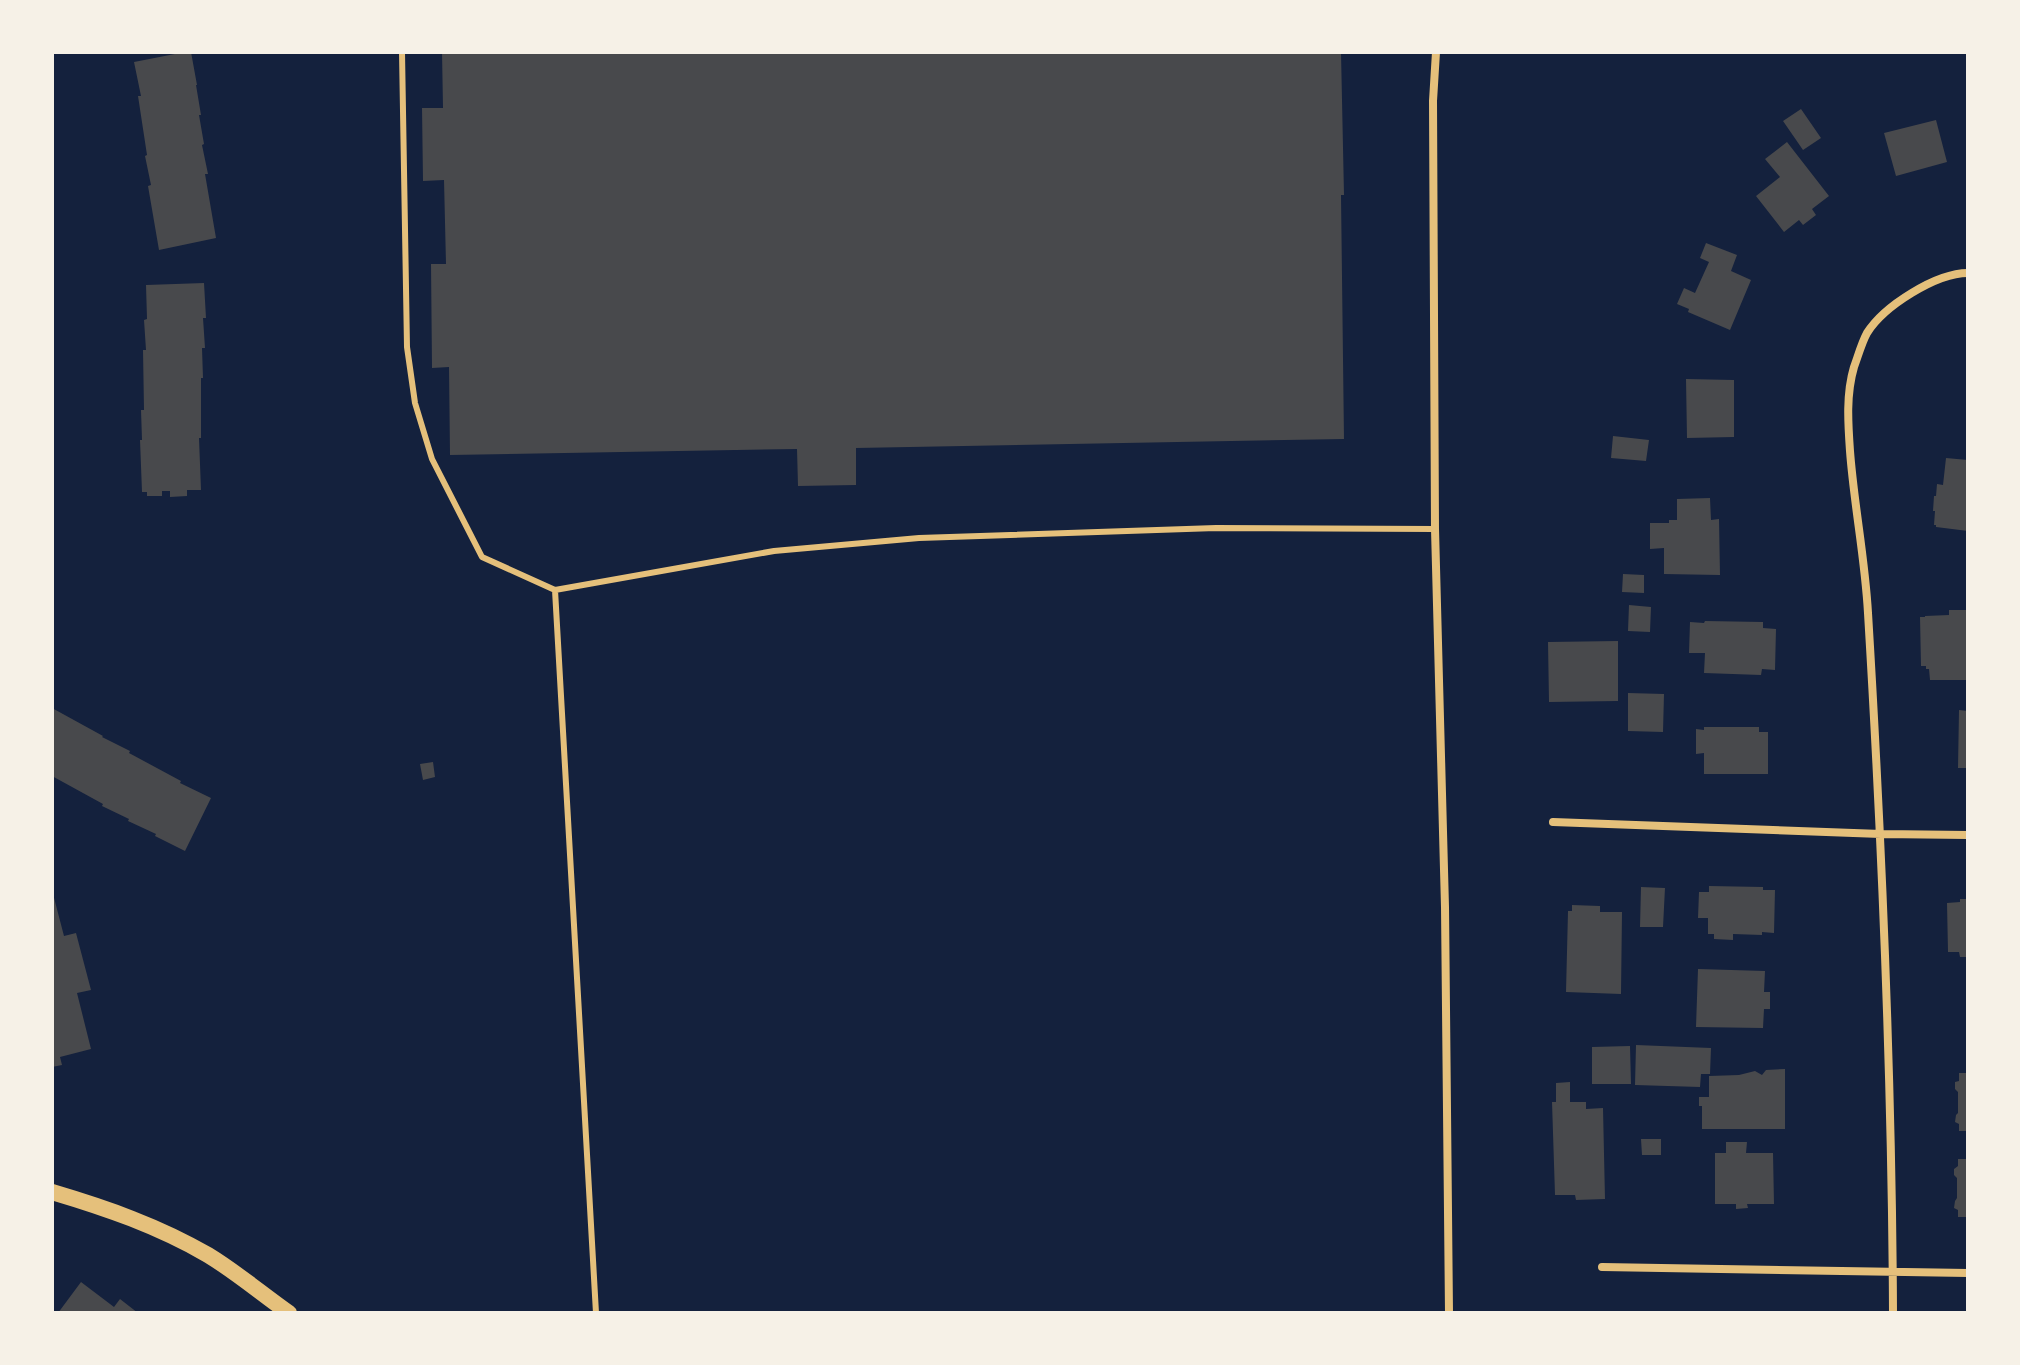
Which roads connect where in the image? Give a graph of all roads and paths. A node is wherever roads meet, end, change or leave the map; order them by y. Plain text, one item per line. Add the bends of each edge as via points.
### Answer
1 (402, 52) edge
2 (1436, 52) edge
3 (1964, 273) edge
4 (1435, 529) junction
5 (555, 590) junction
6 (1553, 822) dead end
7 (1881, 834) junction
8 (1968, 835) edge
9 (52, 1192) edge
10 (1602, 1267) dead end
11 (1893, 1272) junction
12 (1968, 1273) edge
13 (289, 1313) edge
14 (596, 1313) edge
15 (1449, 1313) edge
16 (1893, 1313) edge

1 - 5 lane via 407,347 415,403 432,459 482,557
2 - 4 street
3 - 7 street via 1926,284 1896,302 1868,332 1854,369 1848,426 1868,599
4 - 5 lane via 1216,528 919,538 774,551
4 - 15 street
5 - 14 lane
6 - 7 street
7 - 8 street
7 - 11 street
9 - 13 main road via 157,1228 210,1256
10 - 11 street
11 - 12 street
11 - 16 street

